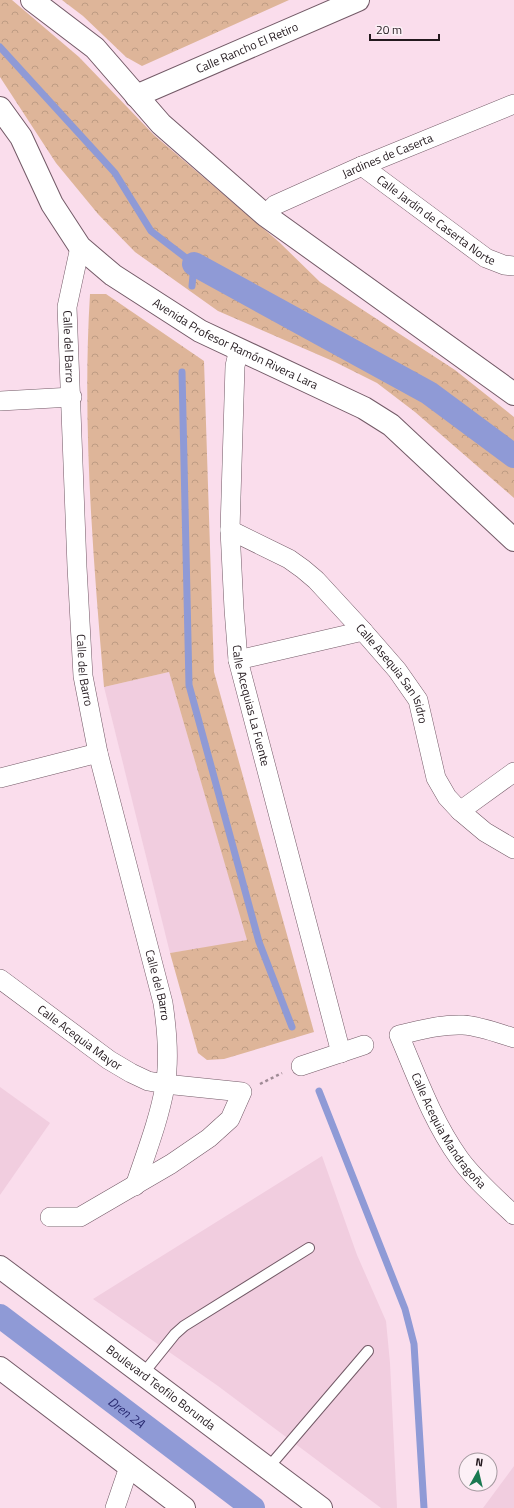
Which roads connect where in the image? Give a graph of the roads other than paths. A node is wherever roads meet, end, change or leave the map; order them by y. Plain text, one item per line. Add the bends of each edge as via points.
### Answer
1 (32, 0) edge
2 (358, 0) edge
3 (136, 96) junction
4 (514, 104) edge
5 (0, 108) edge
6 (362, 166) junction
7 (265, 215) junction
8 (80, 247) junction
9 (514, 266) edge
10 (240, 349) junction
11 (514, 394) edge
12 (72, 397) junction
13 (0, 401) edge
14 (230, 530) junction
15 (514, 540) edge
16 (363, 630) junction
17 (238, 660) junction
18 (98, 753) junction
19 (514, 772) edge
20 (0, 778) edge
21 (460, 811) junction
22 (514, 849) edge
23 (0, 980) edge
24 (514, 1038) edge
25 (364, 1045) dead end
26 (341, 1052) junction
27 (294, 1068) road end
28 (165, 1084) junction
29 (135, 1186) junction
30 (514, 1215) edge
31 (50, 1217) dead end
32 (309, 1248) dead end
33 (0, 1267) edge
34 (368, 1351) dead end
35 (0, 1368) edge
36 (142, 1375) junction
37 (129, 1467) junction
38 (268, 1468) junction
39 (115, 1508) edge
40 (184, 1508) edge
41 (321, 1508) edge

1 - 3 street via 95,48
2 - 3 street, Calle Rancho El Retiro
3 - 7 street via 161,124
4 - 6 street, Jardines de Caserta
5 - 8 street, Avenida Profesor Ramón Rivera Lara via 21,137 52,204
6 - 7 street, Jardines de Caserta via 276,205
6 - 9 street, Calle Jardin de Caserta Norte via 486,258
7 - 11 street
8 - 10 street, Avenida Profesor Ramón Rivera Lara via 113,275 200,331
8 - 12 street, Calle del Barro via 68,306
10 - 14 street, Calle Acequias La Fuente via 235,366
10 - 15 street, Avenida Profesor Ramón Rivera Lara via 364,408 390,425
12 - 13 street
12 - 18 street, Calle del Barro via 83,676
14 - 16 street, Calle Asequia San Isidro via 289,559 303,569
14 - 17 street, Calle Acequias La Fuente
16 - 17 street
16 - 21 street, Calle Asequia San Isidro via 397,670 418,700 436,778 447,797
17 - 26 street, Calle Acequias La Fuente
18 - 20 street
18 - 28 street, Calle del Barro via 163,1003 167,1031
19 - 21 street
21 - 22 street, Calle Asequia San Isidro via 485,832
23 - 28 street, Calle Acequia Mayor via 109,1060 148,1081
24 - 30 street, Calle Acequia Mandragoña via 464,1025 440,1026 400,1034 436,1122 459,1159
25 - 26 street
26 - 27 street
28 - 29 street, Calle del Barro via 153,1132
28 - 29 street, Calle Acequia Mayor via 242,1092 230,1119 209,1138
29 - 31 street via 80,1217
32 - 36 lane via 184,1326
33 - 36 street, Boulevard Teofilo Borunda
34 - 38 lane
35 - 37 street
36 - 38 street, Boulevard Teofilo Borunda
37 - 39 street
37 - 40 street
38 - 41 street, Boulevard Teofilo Borunda

